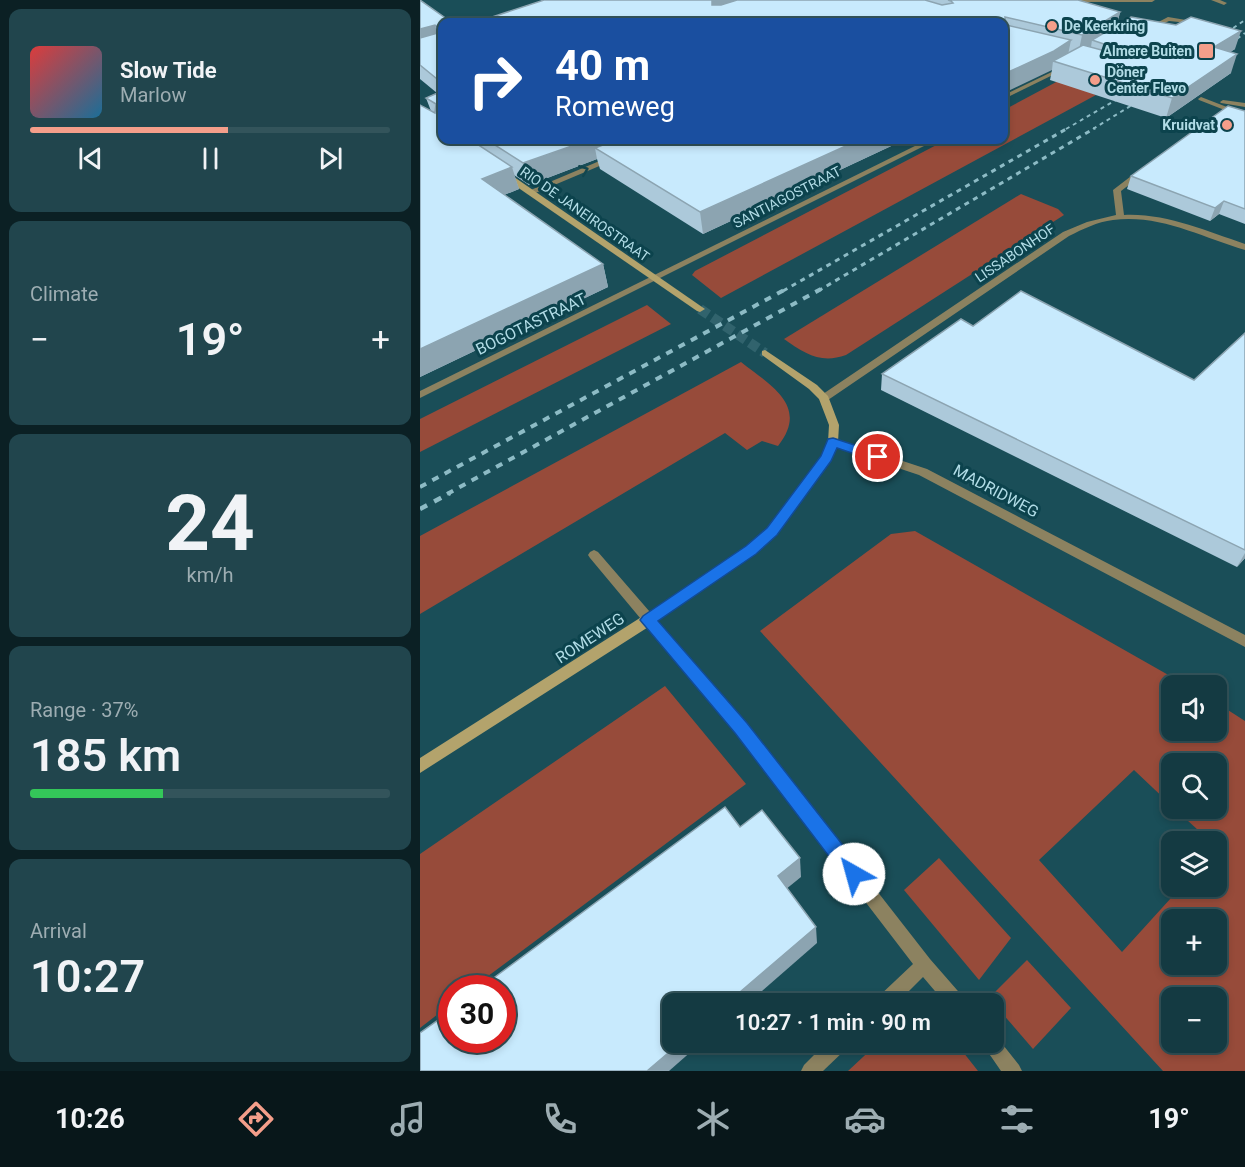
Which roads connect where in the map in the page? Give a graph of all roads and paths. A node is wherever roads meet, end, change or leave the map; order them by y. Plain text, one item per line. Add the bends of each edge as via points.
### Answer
1 (1073, 0) edge
2 (1152, 0) edge
3 (1214, 0) edge
4 (1224, 3) dead end
5 (1189, 21) edge
6 (1143, 32) edge
7 (1072, 63) edge
8 (1008, 95) edge
9 (1245, 105) edge
10 (1228, 110) junction
11 (1218, 116) edge
12 (1245, 116) edge
13 (924, 144) edge
14 (617, 157) edge
15 (1154, 164) edge
16 (493, 167) edge
17 (530, 192) junction
18 (1120, 216) junction
19 (1245, 248) edge
20 (655, 279) junction
21 (700, 309) tunnel mouth
22 (765, 353) tunnel mouth
23 (420, 395) edge
24 (824, 398) junction
25 (833, 442) junction
26 (594, 555) dead end
27 (648, 620) junction
28 (1245, 640) edge
29 (420, 766) edge
30 (924, 965) junction
31 (895, 993) edge
32 (948, 993) edge
33 (829, 1053) edge
34 (999, 1053) edge
35 (810, 1071) edge
36 (1013, 1071) edge

1 - 2 street
3 - 4 street
5 - 6 street via 1168,19
7 - 8 street
9 - 10 street via 1201,99
10 - 11 street
10 - 12 street
13 - 20 street, SANTIAGOSTRAAT
17 -> 14 street
15 - 18 street via 1117,190
16 - 17 street, RIO DE JANEIROSTRAAT
17 - 20 street, RIO DE JANEIROSTRAAT
18 - 19 street, LISSABONHOF via 1159,219
18 - 24 street, LISSABONHOF via 1098,219 1066,234
20 - 21 street, RIO DE JANEIROSTRAAT
20 - 23 street, BOGOTASTRAAT
22 - 24 street
24 - 25 street via 834,424
25 - 27 street, ROMEWEG via 826,458 772,532
25 - 28 street, MADRIDWEG via 923,472
26 - 27 street
27 - 29 street, ROMEWEG
27 - 30 street via 741,728
30 - 31 street
30 - 32 street
33 - 35 street
34 - 36 street

